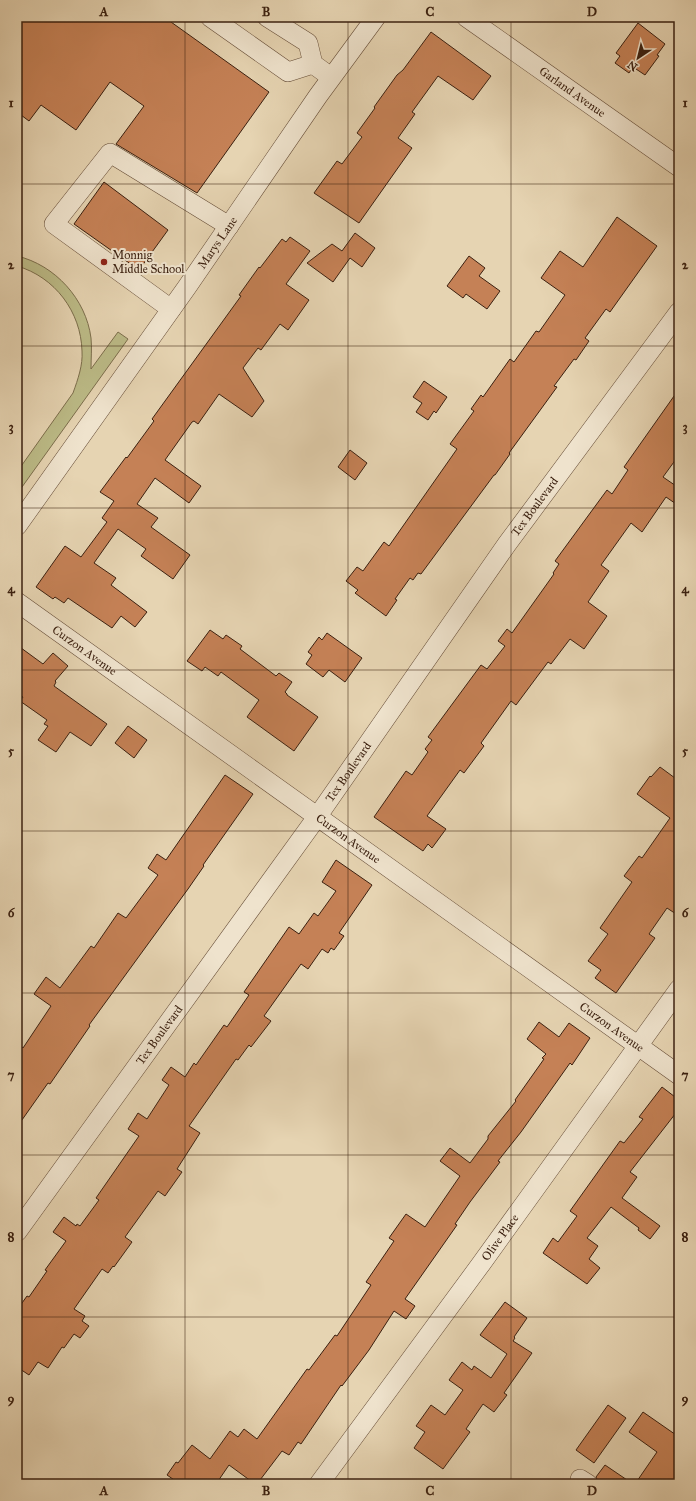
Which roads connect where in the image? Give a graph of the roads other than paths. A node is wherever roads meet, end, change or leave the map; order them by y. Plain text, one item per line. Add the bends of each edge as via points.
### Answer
1 (210, 17) edge
2 (267, 17) edge
3 (376, 17) edge
4 (466, 17) edge
5 (313, 64) junction
6 (332, 77) junction
7 (679, 167) edge
8 (229, 226) junction
9 (171, 309) junction
10 (679, 312) edge
11 (17, 526) edge
12 (17, 602) edge
13 (317, 816) junction
14 (679, 989) edge
15 (639, 1046) junction
16 (679, 1075) edge
17 (17, 1232) edge
18 (319, 1484) edge

1 - 5 street via 288,72
2 - 5 street via 308,43
3 - 6 street, Marys Lane
4 - 7 street, Garland Avenue
5 - 6 street
6 - 8 street, Marys Lane
8 - 9 street, Marys Lane
8 - 9 street via 110,153 54,224
9 - 11 street, Marys Lane
10 - 13 street, Tex Boulevard via 507,544
12 - 13 street, Curzon Avenue
13 - 15 street, Curzon Avenue
13 - 17 street, Tex Boulevard
14 - 15 street, Olive Place
15 - 16 street, Curzon Avenue
15 - 18 street, Olive Place

